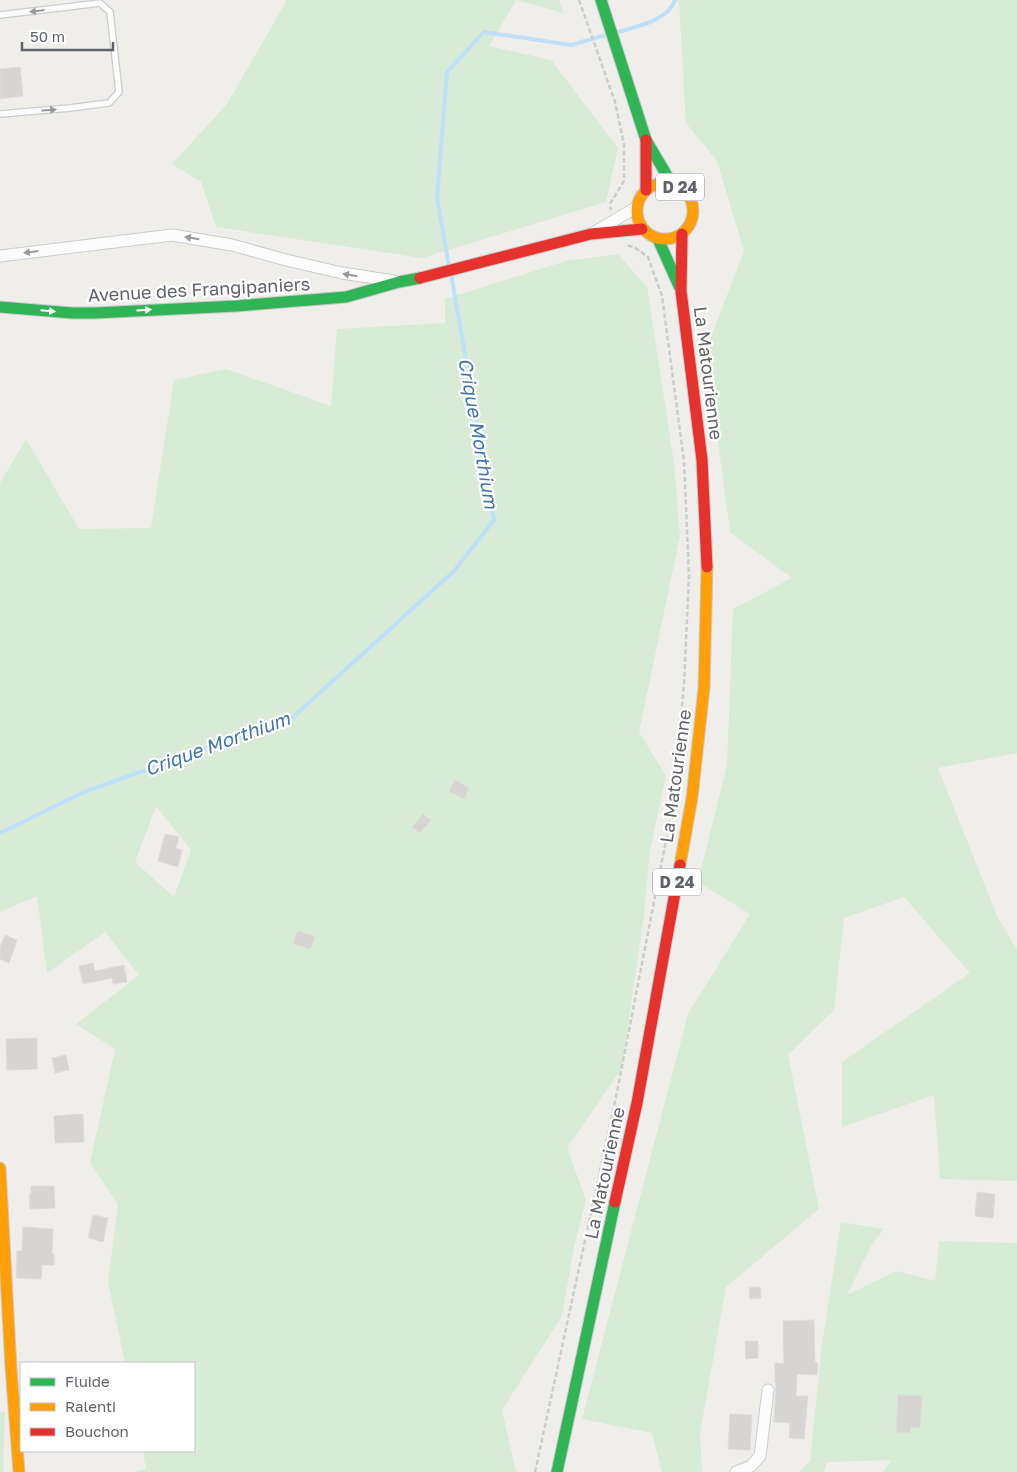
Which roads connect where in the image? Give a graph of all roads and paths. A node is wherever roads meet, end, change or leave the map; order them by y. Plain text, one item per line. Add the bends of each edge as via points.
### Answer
1 (579, 0) edge
2 (602, 4) edge
3 (0, 15) edge
4 (0, 114) edge
5 (646, 140) junction
6 (672, 184) junction
7 (646, 190) junction
8 (637, 207) junction
9 (615, 226) junction
10 (642, 229) junction
11 (682, 234) junction
12 (658, 239) junction
13 (0, 256) edge
14 (399, 282) junction
15 (681, 291) junction
16 (0, 307) edge
17 (0, 1168) edge
18 (768, 1390) dead end
19 (558, 1469) edge
20 (19, 1472) edge
21 (535, 1472) edge
22 (736, 1472) edge

1 - 9 path via 615,102 624,144 624,181 610,204
2 - 5 main road, D 24
4 -> 3 lane via 108,103 119,92 110,12 100,4
5 - 6 main road, D 24
5 - 7 main road, D 24
6 - 7 main road, D 24 via 654,185
6 - 11 main road, D 24 via 681,188 692,201 692,219
7 - 8 main road, D 24
8 - 9 street, Avenue des Frangipaniers
8 - 10 main road, D 24
9 - 10 main road, Avenue des Frangipaniers
9 - 14 main road, Avenue des Frangipaniers via 463,268
9 - 21 path via 620,244 634,247 648,256 662,296 684,461 689,576 684,684 675,794 616,1097
10 - 12 main road
11 - 12 main road via 667,240
11 - 15 main road, La Matourienne / D 24
12 - 15 main road, La Matourienne / D 24
14 -> 13 street, Avenue des Frangipaniers via 342,274 232,244 172,235
16 -> 14 main road, Avenue des Frangipaniers via 80,313 236,306 346,297
15 - 19 main road, La Matourienne / D 24 via 702,460 707,578 704,688 692,798 637,1103
17 - 20 main road
18 - 22 street via 760,1456 750,1466

